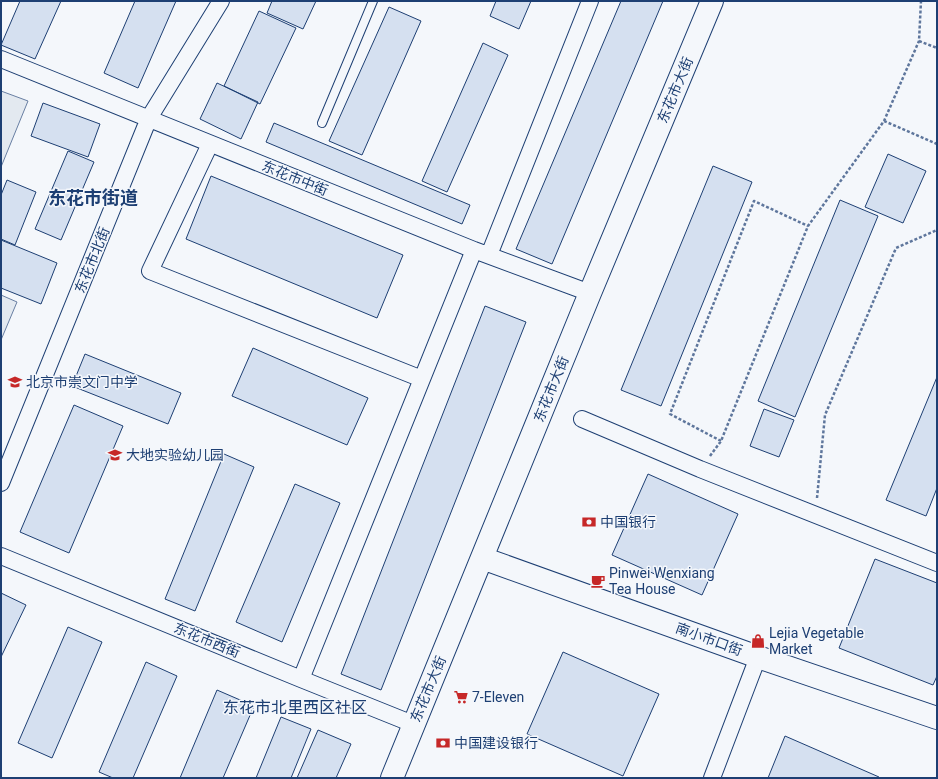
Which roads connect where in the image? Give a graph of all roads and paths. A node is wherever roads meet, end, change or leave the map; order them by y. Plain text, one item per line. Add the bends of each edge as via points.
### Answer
1 (221, 1) edge
2 (373, 1) edge
3 (590, 1) edge
4 (712, 1) edge
5 (921, 1) edge
6 (919, 41) junction
7 (937, 48) edge
8 (1, 59) edge
9 (149, 118) junction
10 (884, 121) junction
11 (322, 123) dead end
12 (210, 144) junction
13 (937, 144) edge
14 (808, 226) junction
15 (937, 230) edge
16 (481, 252) junction
17 (590, 293) junction
18 (422, 379) junction
19 (582, 419) dead end
20 (721, 441) junction
21 (700, 469) junction
22 (1, 483) edge
23 (815, 515) junction
24 (1, 556) edge
25 (482, 558) junction
26 (937, 563) edge
27 (758, 657) junction
28 (301, 679) junction
29 (937, 718) edge
30 (413, 724) junction
31 (392, 778) edge
32 (712, 778) edge

1 - 9 street, 东花市北街
2 - 11 lane
3 - 16 street
4 - 17 street, 东花市大街
5 - 6 path
6 - 7 path
6 - 10 path
8 - 9 street, 东花市中街
9 - 12 street, 东花市中街
9 - 22 street, 东花市北街
10 - 13 path
10 - 14 path
12 - 16 street, 东花市中街
12 - 18 street via 150,271
14 - 20 path
14 - 20 path via 754,201 670,414
15 - 23 path via 896,248 892,255 825,415
16 - 17 street, 东花市中街
16 - 18 street
17 - 25 street, 东花市大街
18 - 28 street
19 - 21 street
20 - 21 path
21 - 23 street
23 - 26 street
24 - 28 street, 东花市西街
25 - 27 street, 南小市口街
25 - 30 street, 东花市大街
27 - 29 street, 南小市口街
27 - 32 street
28 - 30 street, 东花市西街
30 - 31 street, 东花市大街

